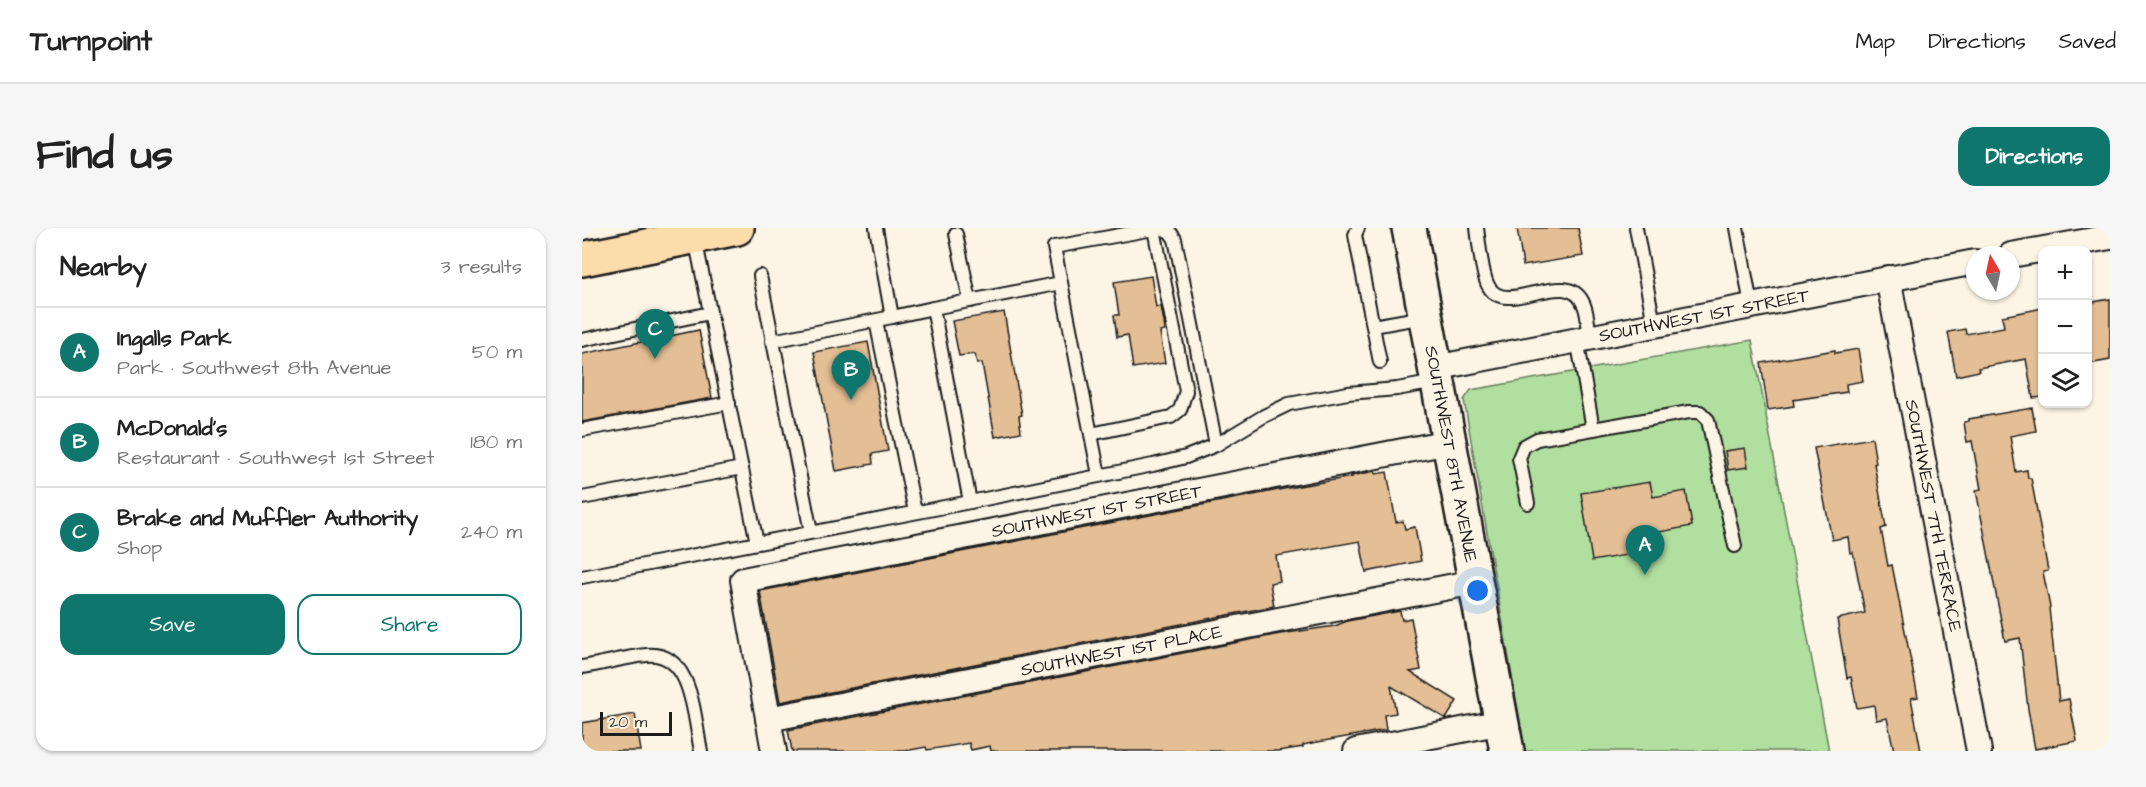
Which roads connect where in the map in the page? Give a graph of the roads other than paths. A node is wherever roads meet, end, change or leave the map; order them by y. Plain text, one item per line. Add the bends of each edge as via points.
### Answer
1 (737, 228) edge
2 (876, 228) edge
3 (1158, 228) edge
4 (1358, 228) edge
5 (1408, 228) edge
6 (1477, 228) edge
7 (1636, 228) edge
8 (1737, 228) edge
9 (956, 234) dead end
10 (679, 236) edge
11 (2110, 237) edge
12 (2020, 253) edge
13 (582, 260) edge
14 (1966, 264) edge
15 (760, 276) dead end
16 (1888, 278) junction
17 (1061, 283) junction
18 (970, 301) junction
19 (1751, 306) junction
20 (933, 308) junction
21 (710, 313) junction
22 (892, 317) junction
23 (1425, 317) junction
24 (876, 321) junction
25 (1654, 324) junction
26 (1373, 326) junction
27 (1583, 338) junction
28 (582, 340) edge
29 (772, 341) junction
30 (1380, 362) dead end
31 (1436, 375) junction
32 (729, 403) junction
33 (1593, 429) junction
34 (582, 430) edge
35 (1091, 434) junction
36 (1449, 442) junction
37 (1216, 445) junction
38 (742, 468) junction
39 (1100, 475) junction
40 (582, 498) edge
41 (970, 502) junction
42 (1528, 503) dead end
43 (915, 512) junction
44 (811, 532) junction
45 (757, 543) junction
46 (1735, 546) dead end
47 (582, 577) edge
48 (1475, 582) junction
49 (582, 668) edge
50 (768, 719) junction
51 (1504, 736) edge
52 (701, 751) edge
53 (774, 751) edge
54 (1356, 751) edge
55 (1978, 751) edge

1 - 10 main road
2 - 22 lane
3 - 17 lane via 1054,247
3 - 35 lane via 1186,391 1180,410 1172,417
3 - 37 lane via 1170,232 1175,239
4 - 26 lane via 1355,235
5 - 23 street, SOUTHWEST 8TH AVENUE
6 - 27 lane via 1487,286 1505,298 1555,289 1578,295 1584,305
7 - 25 lane
8 - 19 lane
9 - 18 lane
10 - 13 main road
10 - 21 lane
11 - 12 street
14 - 16 street, SOUTHWEST 1ST STREET
15 - 29 lane
16 - 19 street, SOUTHWEST 1ST STREET
16 - 55 street, SOUTHWEST 7TH TERRACE
17 - 18 lane
17 - 35 lane
18 - 20 lane
19 - 25 street, SOUTHWEST 1ST STREET
20 - 22 lane
20 - 41 lane
21 - 28 lane
21 - 32 lane
22 - 24 lane
23 - 26 lane
23 - 31 street, SOUTHWEST 8TH AVENUE
24 - 29 lane
24 - 43 lane
25 - 27 street, SOUTHWEST 1ST STREET
26 - 30 lane
27 - 31 street, SOUTHWEST 1ST STREET
27 - 33 lane
29 - 44 lane
31 - 36 street, SOUTHWEST 8TH AVENUE
31 - 37 lane via 1397,389 1289,404
32 - 34 lane
32 - 38 lane
33 - 42 lane via 1538,439 1524,446 1519,458
33 - 46 lane via 1700,412 1708,420
35 - 39 lane
36 - 48 street, SOUTHWEST 8TH AVENUE
36 - 50 street, SOUTHWEST 1ST STREET via 743,580
37 - 39 lane via 1186,457
38 - 40 lane
38 - 45 lane
39 - 41 lane
41 - 43 lane
43 - 44 lane
44 - 45 lane
45 - 47 lane
48 - 50 street, SOUTHWEST 1ST PLACE
48 - 51 street, SOUTHWEST 8TH AVENUE
49 - 52 lane via 649,655 674,663 687,685
50 - 53 street
51 - 54 street

